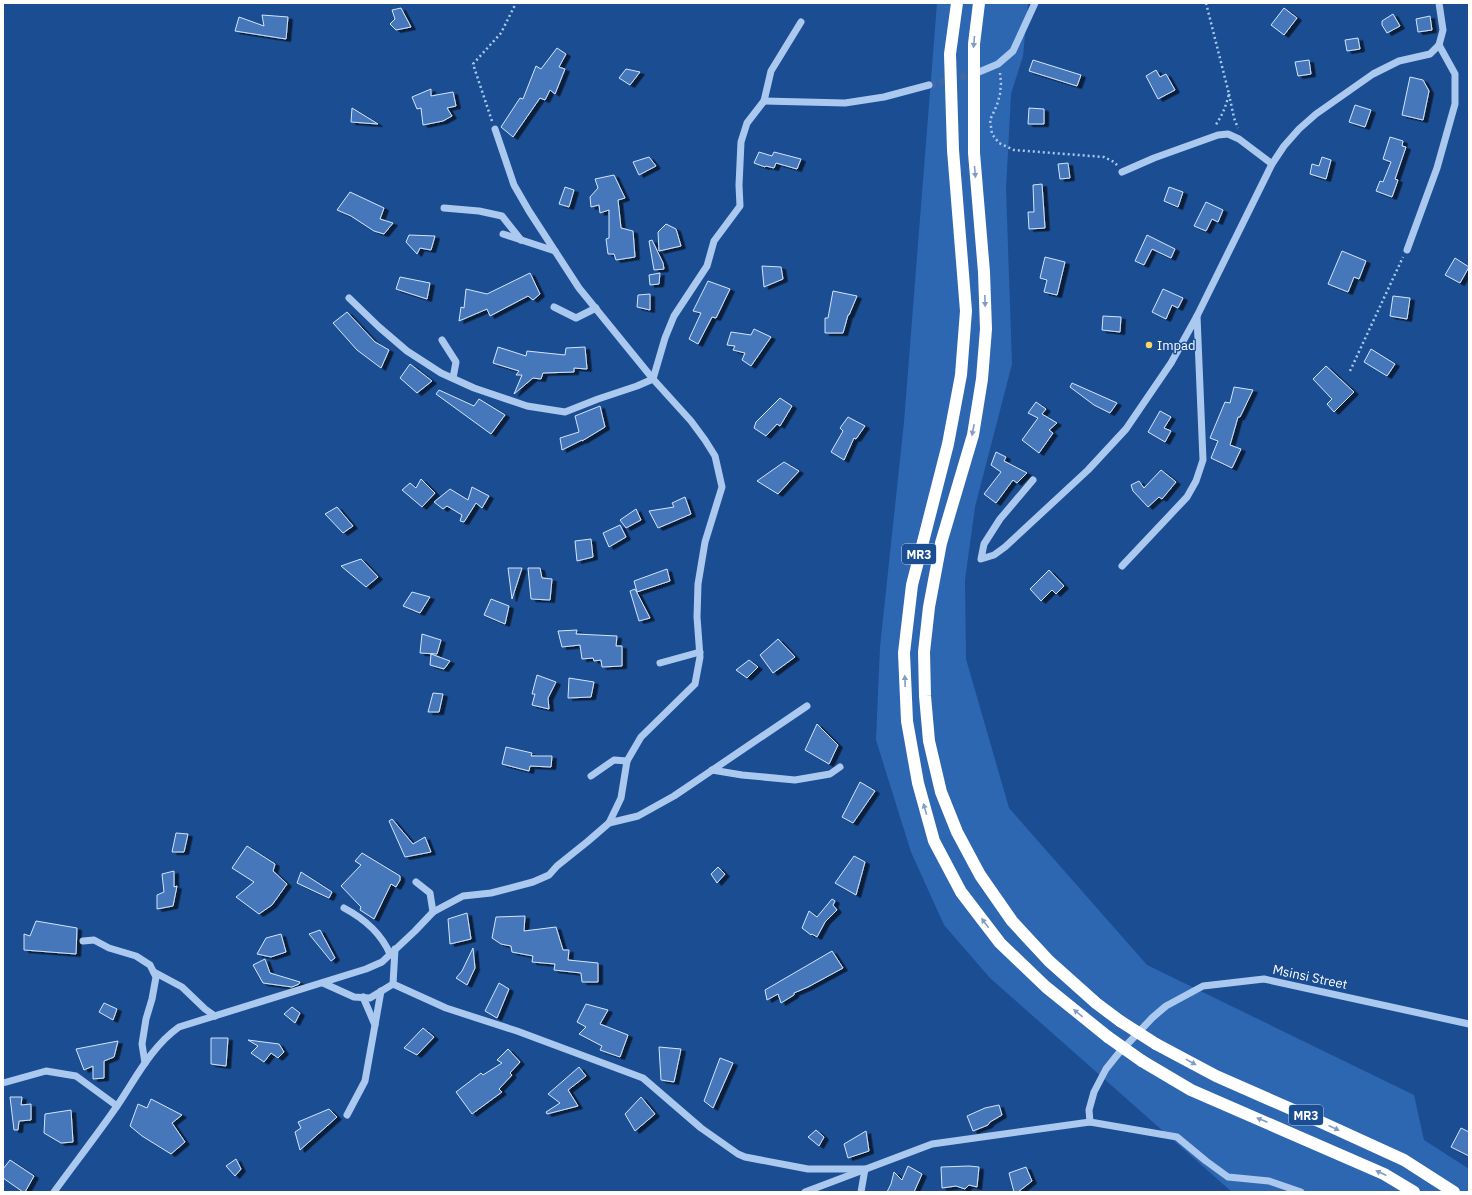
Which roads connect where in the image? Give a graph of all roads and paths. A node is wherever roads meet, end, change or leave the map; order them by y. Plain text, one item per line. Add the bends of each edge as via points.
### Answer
1 (516, 3) edge
2 (957, 3) edge
3 (979, 3) edge
4 (1035, 3) edge
5 (1206, 3) edge
6 (1439, 3) edge
7 (802, 22) dead end
8 (1439, 45) junction
9 (998, 64) junction
10 (980, 72) tunnel mouth
11 (929, 84) tunnel mouth
12 (1229, 94) junction
13 (764, 101) junction
14 (495, 129) joint
15 (1204, 139) junction
16 (1244, 143) junction
17 (1272, 164) junction
18 (1122, 172) joint
19 (444, 208) dead end
20 (503, 234) dead end
21 (521, 240) junction
22 (1407, 250) joint
23 (555, 251) junction
24 (348, 298) dead end
25 (554, 307) dead end
26 (596, 308) junction
27 (1197, 316) junction
28 (442, 340) dead end
29 (1350, 371) dead end
30 (452, 378) junction
31 (653, 379) junction
32 (1033, 480) dead end
33 (1122, 566) dead end
34 (700, 652) junction
35 (660, 663) dead end
36 (807, 706) dead end
37 (627, 761) junction
38 (840, 767) dead end
39 (712, 770) junction
40 (591, 776) dead end
41 (609, 823) junction
42 (416, 882) dead end
43 (344, 908) dead end
44 (433, 912) junction
45 (83, 941) dead end
46 (393, 951) junction
47 (153, 972) junction
48 (323, 983) junction
49 (393, 984) junction
50 (381, 991) junction
51 (363, 998) junction
52 (214, 1016) junction
53 (1469, 1024) edge
54 (375, 1025) junction
55 (145, 1063) junction
56 (3, 1083) edge
57 (117, 1106) junction
58 (347, 1116) dead end
59 (1090, 1122) junction
60 (865, 1169) junction
61 (54, 1192) edge
62 (805, 1192) edge
63 (861, 1192) edge
64 (1300, 1192) edge
65 (1414, 1192) edge
66 (1454, 1192) edge

1 - 14 path via 501,33 473,64
65 -> 2 highway, MR3, bridge via 1384,1174 1191,1090 1108,1038 1046,987 1000,943 961,892 934,841 918,783 907,721 904,653 912,585 951,429 961,375 966,311 953,150 950,54
3 -> 66 highway, MR3, bridge via 974,44 974,153 984,272 986,329 982,379 973,435 941,542 924,652 929,741 941,792 957,832 980,875 1012,921 1049,961 1120,1022 1216,1076 1404,1160
4 - 9 street via 1013,51
5 - 12 path
6 - 8 street via 1443,30
7 - 13 street via 771,71
8 - 17 street via 1430,54 1399,61 1373,74 1316,114 1284,146
8 - 22 street via 1455,74 1455,104 1437,168
9 - 10 street
9 - 18 path via 1000,94 990,120 992,134 999,144 1014,150 1104,157 1114,162
11 - 13 street via 884,97 845,103
12 - 15 path via 1220,120
12 - 16 path via 1234,118
13 - 31 street via 747,123 741,142 740,206 714,241 707,266 674,316
14 - 23 street via 514,185
15 - 16 street via 1228,134
15 - 18 street
16 - 17 street
17 - 27 street
19 - 21 street via 502,216
20 - 21 street
21 - 23 street
22 - 29 path
23 - 26 street via 579,288
24 - 30 street via 407,351
25 - 26 street via 576,318
26 - 31 street
27 - 32 street via 1171,363 1126,428 1088,470 1006,547 994,555 981,559 984,544 1000,519
27 - 33 street via 1203,460 1188,497
28 - 30 street via 456,362
30 - 31 street via 528,406 565,412
31 - 34 street via 709,445 716,456 722,487 705,542 698,584
34 - 35 street
34 - 37 street via 694,684 641,737
36 - 39 street
37 - 40 street via 614,760
37 - 41 street via 621,798
38 - 39 street via 830,774 795,780
39 - 41 street via 674,796 638,816
41 - 44 street via 549,875 491,893 463,896
42 - 44 street via 430,893
43 - 46 street via 377,932
44 - 46 street
45 - 47 street via 94,940 109,948 136,956 150,965
46 - 48 street via 382,962
46 - 49 street
47 - 52 street via 182,987
47 - 55 street via 156,977 142,1044
48 - 51 street via 354,997
48 - 52 street
49 - 50 street
49 - 60 street via 446,1008 517,1031 643,1078 701,1128 745,1157 808,1168
50 - 51 street via 370,998
50 - 54 street
51 - 54 street
52 - 55 street via 179,1027 167,1035
53 - 59 street, Msinsi Street via 1264,979 1203,986 1166,1006 1118,1054 1094,1092 1089,1110
54 - 58 street via 365,1081
55 - 57 street
56 - 57 street via 46,1071 76,1076
57 - 61 street
59 - 60 street via 932,1144
59 - 64 street via 1177,1137 1228,1177 1269,1181
60 - 62 street
60 - 63 street

